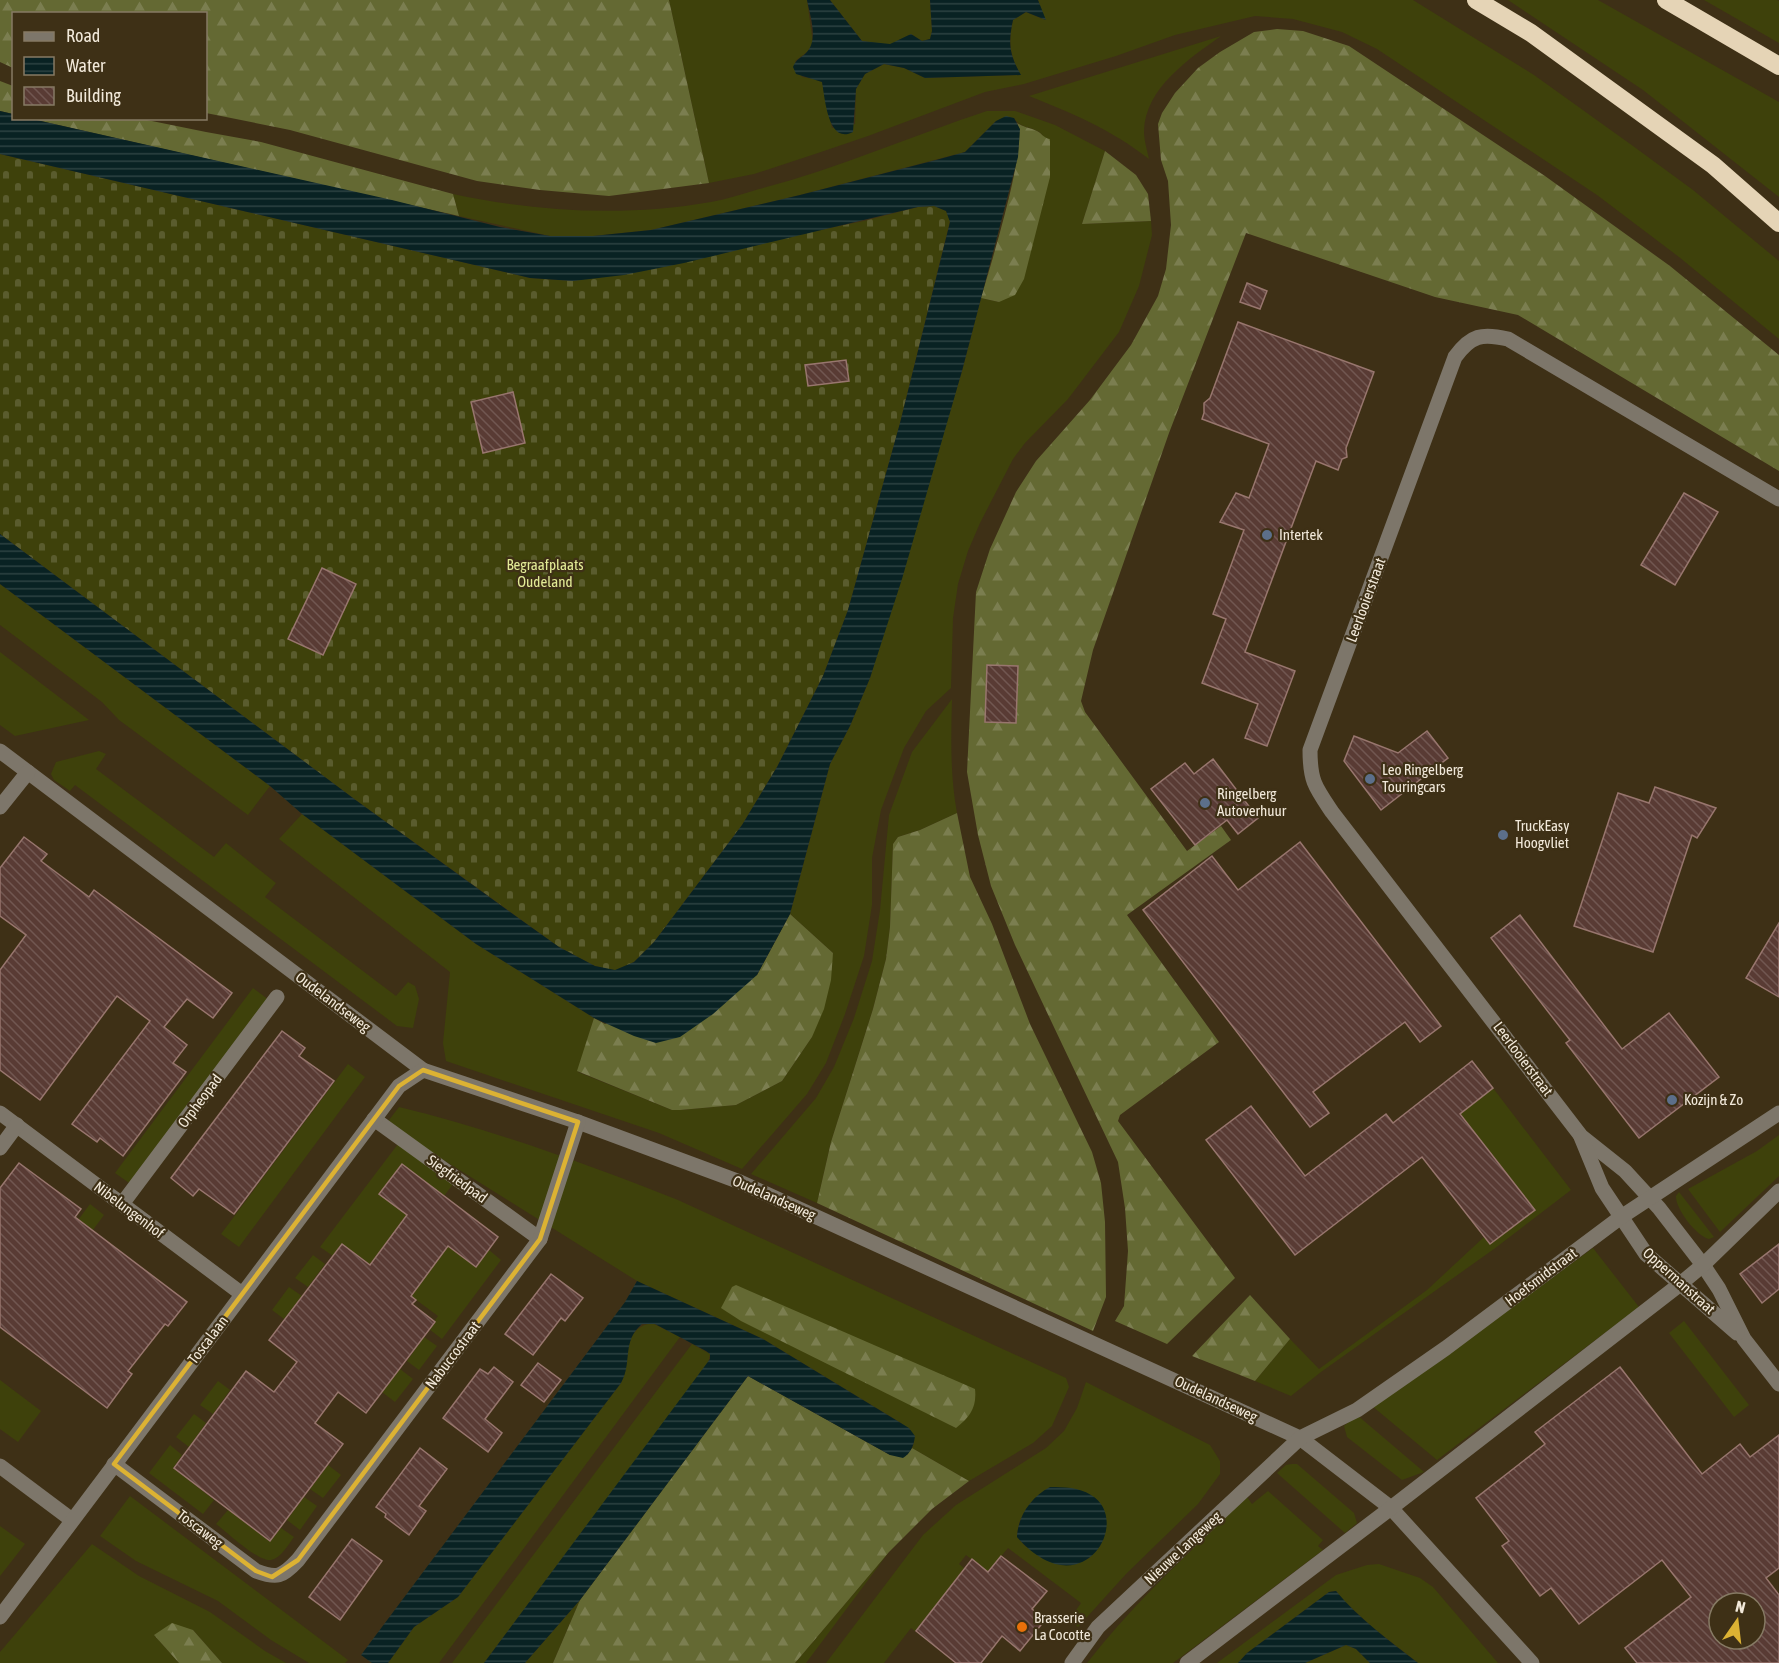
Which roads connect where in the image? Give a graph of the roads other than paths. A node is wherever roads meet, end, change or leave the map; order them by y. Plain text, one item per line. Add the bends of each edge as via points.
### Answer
1 (1476, 0) edge
2 (1666, 0) edge
3 (1779, 66) edge
4 (1779, 222) edge
5 (1779, 499) edge
6 (0, 750) edge
7 (28, 772) junction
8 (0, 807) edge
9 (278, 997) dead end
10 (423, 1070) junction
11 (0, 1113) edge
12 (1779, 1113) edge
13 (374, 1119) junction
14 (578, 1122) junction
15 (17, 1125) junction
16 (1581, 1136) junction
17 (0, 1148) edge
18 (1779, 1191) edge
19 (1650, 1197) junction
20 (122, 1204) junction
21 (1621, 1217) junction
22 (540, 1239) junction
23 (1703, 1265) junction
24 (1679, 1285) junction
25 (242, 1294) junction
26 (1744, 1339) junction
27 (1779, 1384) edge
28 (1300, 1438) junction
29 (114, 1464) junction
30 (0, 1466) edge
31 (1391, 1508) junction
32 (72, 1520) junction
33 (291, 1568) joint
34 (0, 1617) edge
35 (1072, 1663) edge
36 (1187, 1663) edge
37 (1532, 1663) edge

1 - 4 highway via 1531,33 1713,165
2 - 3 highway
5 - 16 street, Leerlooierstraat via 1508,339 1482,336 1465,343 1455,357 1310,750 1314,785 1332,812
6 - 7 street, Oudelandseweg
7 - 8 street
7 - 10 street, Oudelandseweg
9 - 20 street, Orpheopad
10 - 13 street, Toscalaan via 399,1086
10 - 14 street, Oudelandseweg
11 - 15 street, Nibelungenhof
12 - 19 street, Hoefsmidstraat
13 - 22 street, Siegfriedpad
13 - 25 street, Toscalaan
14 - 22 street, Nabuccostraat
14 - 28 street, Oudelandseweg via 740,1182
15 - 17 street
15 - 20 street, Nibelungenhof
16 - 19 street, Leerlooierstraat
16 - 21 street, Leerlooierstraat via 1602,1188
18 - 23 street
19 - 21 street, Hoefsmidstraat
19 - 23 street, Oppermanstraat
20 - 25 street, Nibelungenhof
21 - 24 street, Oppermanstraat via 1646,1254
21 - 28 street, Hoefsmidstraat via 1357,1410
22 - 33 street, Nabuccostraat
23 - 24 street
23 - 26 street, Oppermanstraat
24 - 26 street, Oppermanstraat
24 - 31 street
25 - 29 street, Toscalaan
26 - 27 street, Oppermanstraat
28 - 31 street, Oudelandseweg
28 - 35 street, Nieuwe Langeweg via 1098,1627
29 - 32 street, Toscalaan
29 - 33 street, Toscaweg via 256,1571 272,1577
30 - 32 street
31 - 36 street
31 - 37 street, Oudelandseweg
32 - 34 street, Toscalaan

